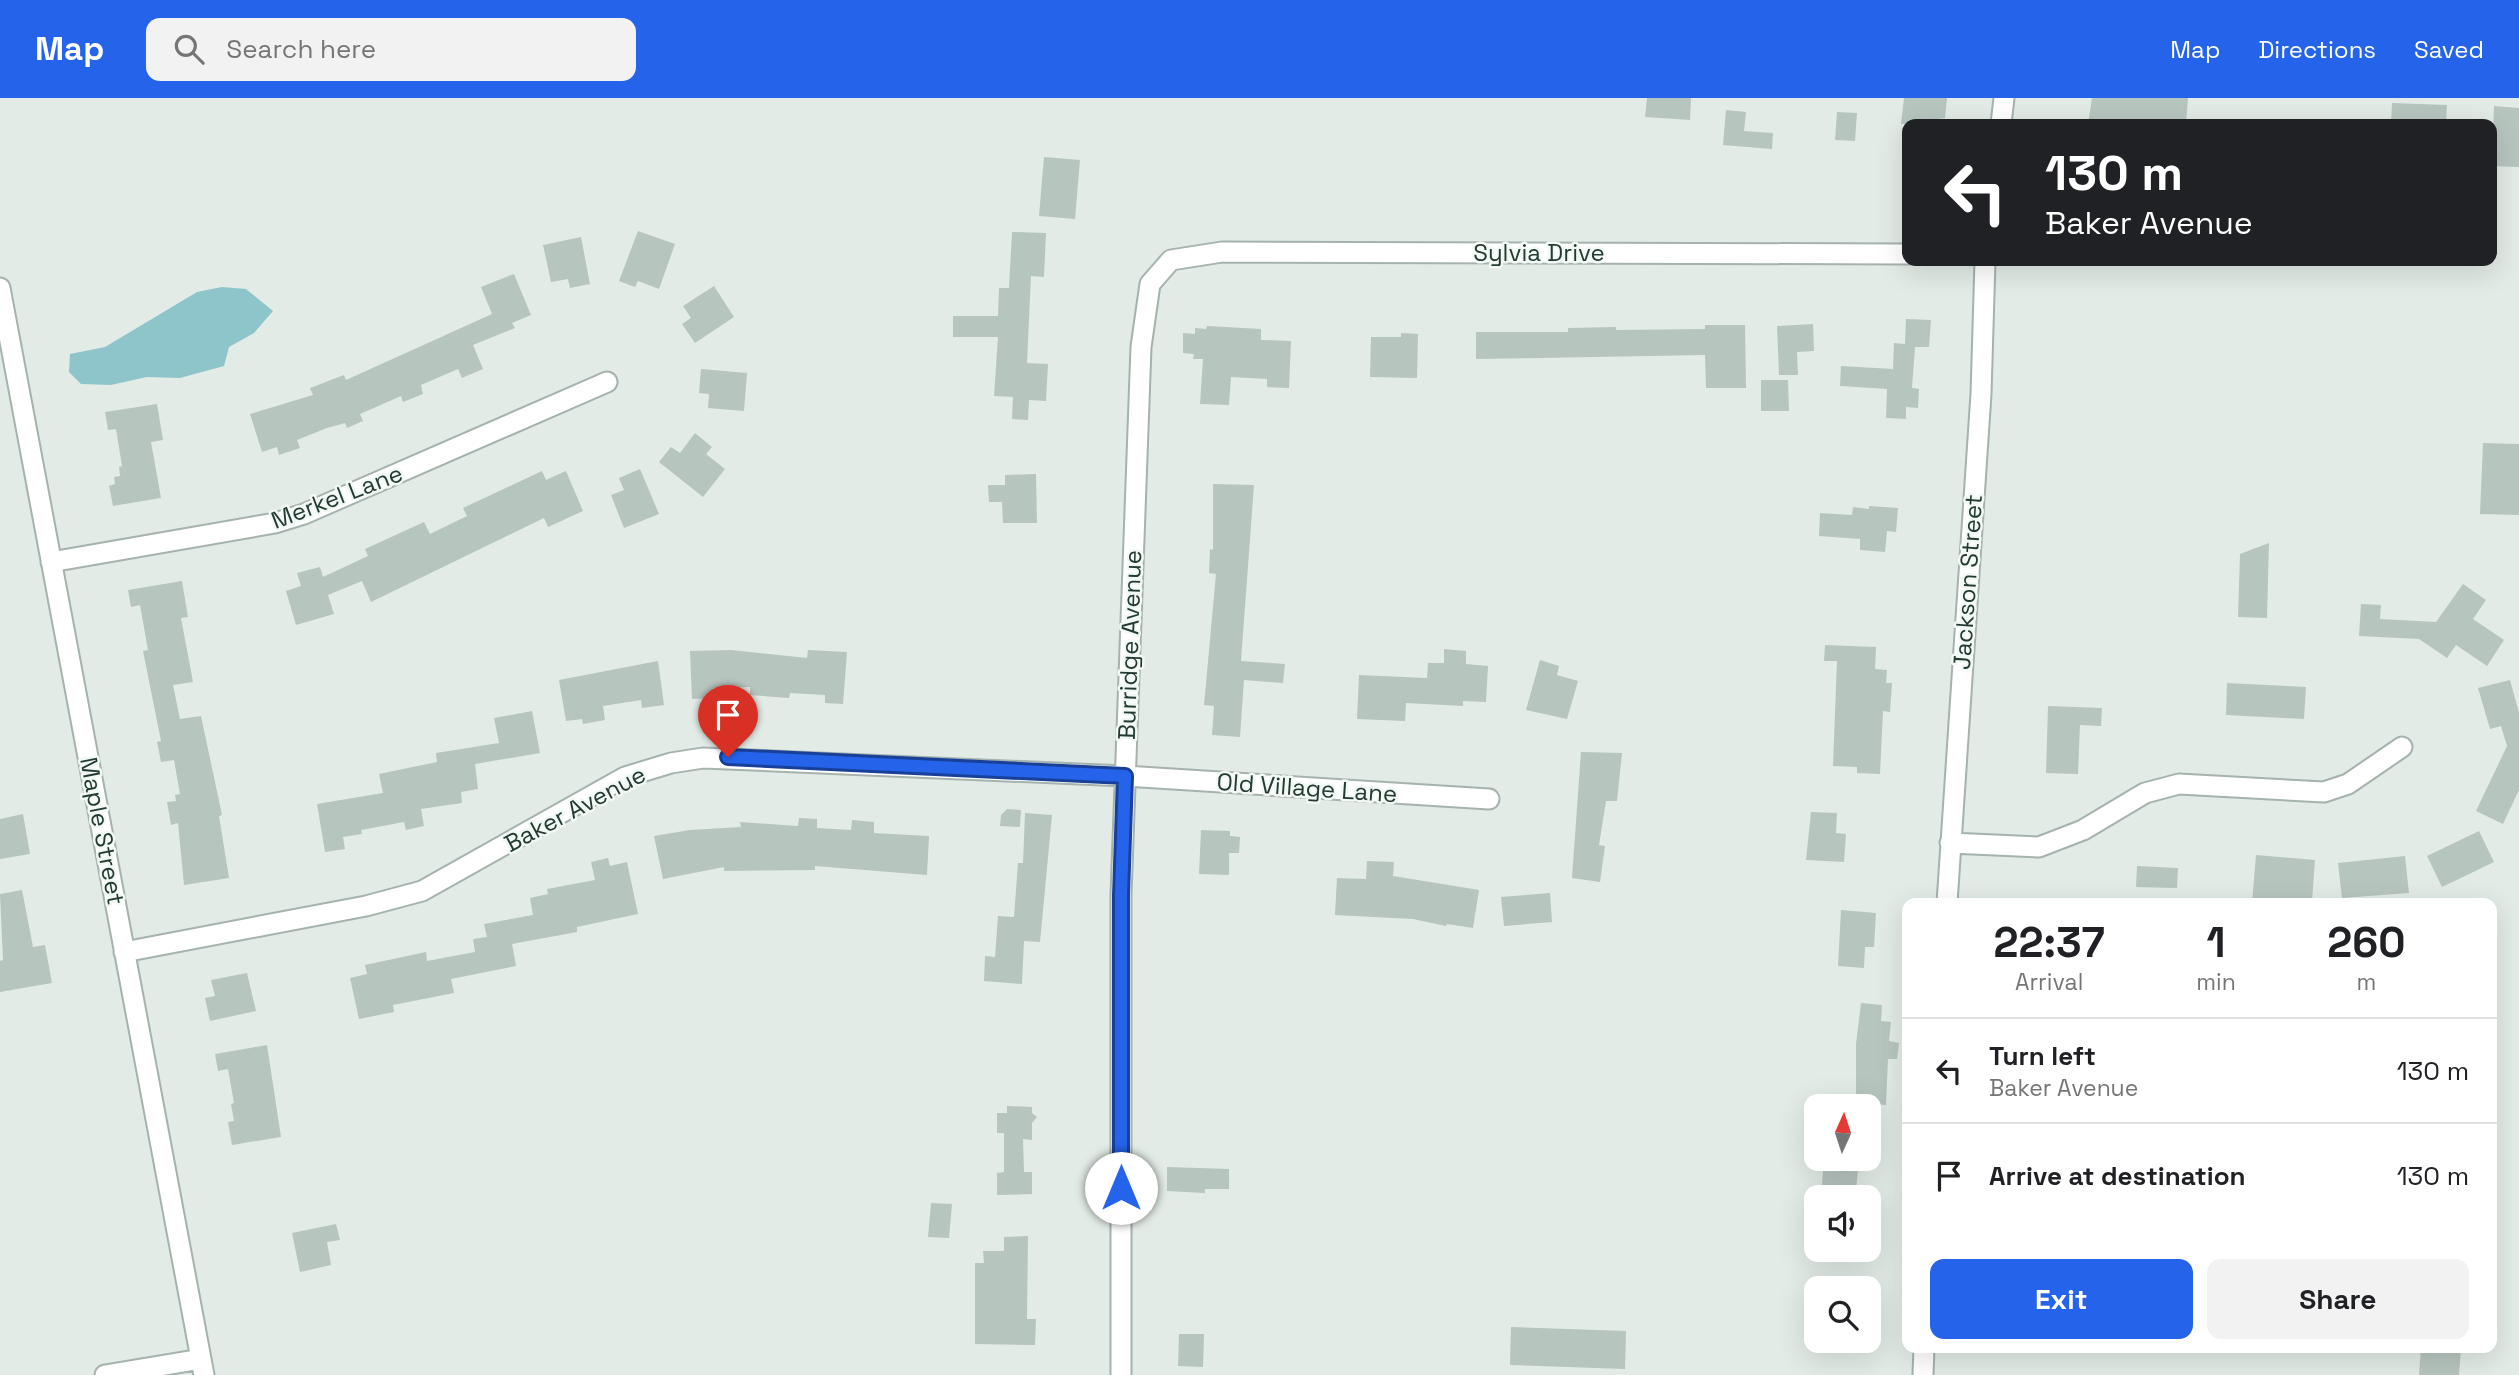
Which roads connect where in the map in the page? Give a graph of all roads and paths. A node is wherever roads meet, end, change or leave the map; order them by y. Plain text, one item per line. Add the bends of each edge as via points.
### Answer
1 (2004, 98) edge
2 (2002, 119) edge
3 (1902, 254) edge
4 (1171, 260) joint
5 (1985, 266) edge
6 (0, 288) edge
7 (607, 382) dead end
8 (51, 562) junction
9 (2402, 747) dead end
10 (1125, 776) junction
11 (1489, 799) dead end
12 (1950, 843) junction
13 (1947, 898) edge
14 (124, 952) junction
15 (1924, 1353) edge
16 (202, 1367) edge
17 (105, 1375) edge
18 (1121, 1375) edge
19 (1923, 1375) edge

1 - 2 street
3 - 4 street, Sylvia Drive via 1222,253
4 - 10 street, Burridge Avenue via 1150,284 1141,347
5 - 12 street, Jackson Street via 1981,394
6 - 8 street, Maple Street
7 - 8 street, Merkel Lane via 304,514
8 - 14 street, Maple Street
9 - 12 street via 2347,784 2324,792 2179,784 2145,793 2050,844
10 - 11 street, Old Village Lane
10 - 14 street, Baker Avenue via 728,757 671,763 625,777 422,891
10 - 18 street, Burridge Avenue
12 - 13 street, Jackson Street
14 - 16 street, Maple Street
15 - 19 street
16 - 17 street

